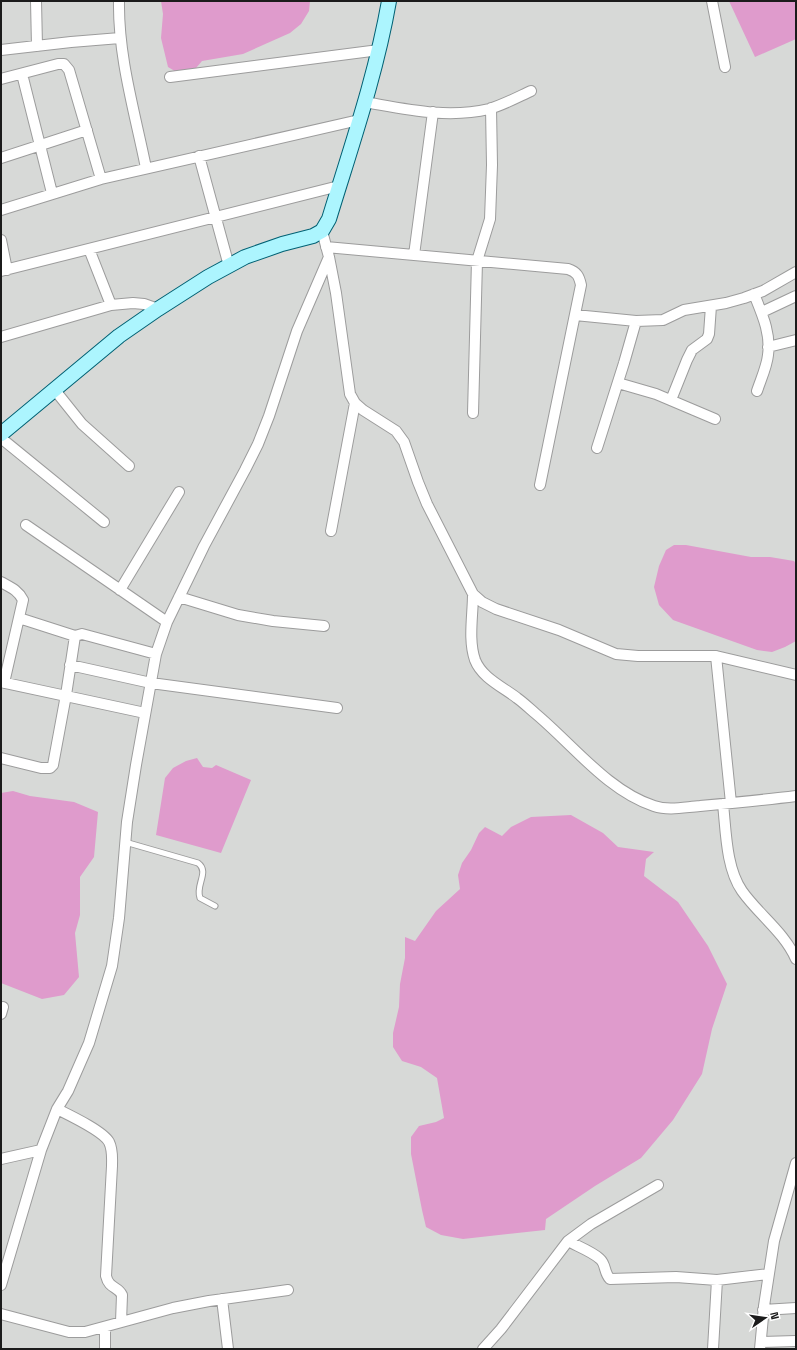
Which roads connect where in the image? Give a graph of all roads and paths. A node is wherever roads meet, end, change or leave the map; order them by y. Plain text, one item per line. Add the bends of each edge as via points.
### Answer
1 (36, 1) edge
2 (119, 1) edge
3 (389, 1) edge
4 (712, 1) edge
5 (120, 38) junction
6 (37, 46) junction
7 (1, 50) edge
8 (379, 50) junction
9 (725, 67) dead end
10 (22, 74) junction
11 (170, 77) dead end
12 (1, 79) edge
13 (531, 91) dead end
14 (364, 102) junction
15 (490, 108) junction
16 (433, 112) junction
17 (359, 120) junction
18 (87, 130) junction
19 (40, 145) junction
20 (199, 156) junction
21 (1, 158) edge
22 (146, 168) junction
23 (101, 179) junction
24 (339, 186) junction
25 (52, 193) junction
26 (1, 210) edge
27 (216, 217) junction
28 (322, 232) junction
29 (1, 240) edge
30 (326, 247) junction
31 (89, 249) junction
32 (414, 255) junction
33 (328, 257) junction
34 (477, 261) junction
35 (229, 266) junction
36 (4, 271) edge
37 (796, 272) edge
38 (754, 294) junction
39 (796, 296) edge
40 (111, 305) junction
41 (711, 306) junction
42 (158, 309) junction
43 (762, 312) junction
44 (575, 314) junction
45 (636, 320) junction
46 (1, 337) edge
47 (796, 340) edge
48 (768, 347) junction
49 (618, 382) junction
50 (54, 390) junction
51 (757, 390) dead end
52 (671, 400) junction
53 (355, 403) junction
54 (473, 413) dead end
55 (715, 419) dead end
56 (1, 434) edge
57 (1, 438) edge
58 (597, 448) dead end
59 (129, 466) dead end
60 (540, 485) dead end
61 (179, 492) dead end
62 (104, 522) dead end
63 (26, 525) dead end
64 (332, 531) dead end
65 (1, 582) edge
66 (120, 590) junction
67 (473, 594) junction
68 (179, 597) junction
69 (19, 618) junction
70 (166, 622) junction
71 (324, 626) dead end
72 (74, 636) junction
73 (156, 654) junction
74 (716, 656) junction
75 (70, 665) junction
76 (796, 675) edge
77 (3, 682) edge
78 (151, 683) junction
79 (66, 695) junction
80 (337, 708) dead end
81 (145, 713) junction
82 (1, 758) edge
83 (796, 796) edge
84 (727, 804) junction
85 (125, 842) junction
86 (215, 906) dead end
87 (796, 959) edge
88 (57, 1109) junction
89 (40, 1150) junction
90 (1, 1159) edge
91 (796, 1163) edge
92 (658, 1184) dead end
93 (568, 1241) junction
94 (3, 1270) edge
95 (768, 1274) junction
96 (717, 1280) junction
97 (1, 1285) edge
98 (288, 1290) dead end
99 (222, 1299) junction
100 (796, 1308) edge
101 (763, 1310) junction
102 (1, 1314) edge
103 (121, 1322) junction
104 (105, 1327) junction
105 (796, 1341) edge
106 (760, 1346) edge
107 (105, 1349) edge
108 (228, 1349) edge
109 (483, 1349) edge
110 (713, 1349) edge

1 - 6 street
2 - 5 street
3 - 8 street
4 - 9 street
5 - 6 street
5 - 22 street
6 - 7 street
8 - 11 street
8 - 14 street
10 - 12 street
10 - 18 street via 64,64
10 - 19 street
13 - 15 street
14 - 16 street
14 - 17 street
15 - 16 street via 466,113
15 - 34 street via 490,219
16 - 32 street
17 - 20 street
17 - 24 street
18 - 19 street
18 - 23 street
19 - 21 street
19 - 25 street
20 - 22 street
20 - 27 street
22 - 23 street
23 - 25 street
24 - 27 street
24 - 28 street via 329,219
25 - 26 street
27 - 31 street
27 - 35 street
28 - 30 street
28 - 35 street via 251,255
29 - 36 street
30 - 32 street
30 - 33 street
31 - 36 street
31 - 40 street
32 - 34 street
33 - 53 street via 336,293 348,386
33 - 68 street via 297,331 258,444
34 - 44 street via 568,269 575,272 581,285
34 - 54 street
35 - 42 street
37 - 38 street
38 - 41 street
38 - 43 street
39 - 43 street
40 - 42 street via 133,303
40 - 46 street
41 - 45 street via 684,310 663,320
41 - 52 street via 709,334 692,350
42 - 50 street via 119,336
43 - 48 street via 768,333
44 - 45 street
44 - 60 street
45 - 49 street
47 - 48 street
48 - 51 street via 768,356
49 - 52 street
49 - 58 street
50 - 56 street
50 - 59 street via 82,424
52 - 55 street
53 - 64 street
53 - 67 street via 396,431 404,442 427,504
57 - 62 street
61 - 66 street
63 - 66 street
65 - 69 street via 14,589 23,600
66 - 70 street
67 - 74 street via 496,609 559,630 616,654
67 - 84 street via 471,643 480,669 543,720 589,765 630,795 655,806 666,808
68 - 70 street
68 - 71 street via 238,615
69 - 72 street
69 - 77 street
70 - 73 street
72 - 73 street via 82,634
72 - 75 street
73 - 78 street
74 - 76 street
74 - 84 street
75 - 78 street
75 - 79 street
77 - 79 street
78 - 80 street
78 - 81 street
79 - 81 street
79 - 82 street via 53,765 50,768
81 - 85 street
83 - 84 street
84 - 87 street via 730,862 735,877 742,891 778,930
85 - 86 lane via 198,863 203,870 198,889 200,898
85 - 88 street via 112,966 89,1043 68,1091
88 - 89 street
88 - 103 street via 102,1133 112,1150 106,1276 110,1285 122,1295
89 - 90 street
89 - 94 street
91 - 95 street via 774,1241
92 - 93 street via 590,1224
93 - 96 street via 600,1259 610,1279 676,1277
93 - 109 street
94 - 97 street
95 - 96 street
95 - 101 street
96 - 110 street
98 - 99 street
99 - 103 street via 173,1308
99 - 108 street
100 - 101 street
101 - 106 street
102 - 104 street via 69,1332 85,1332
103 - 104 street
104 - 107 street
105 - 106 street

